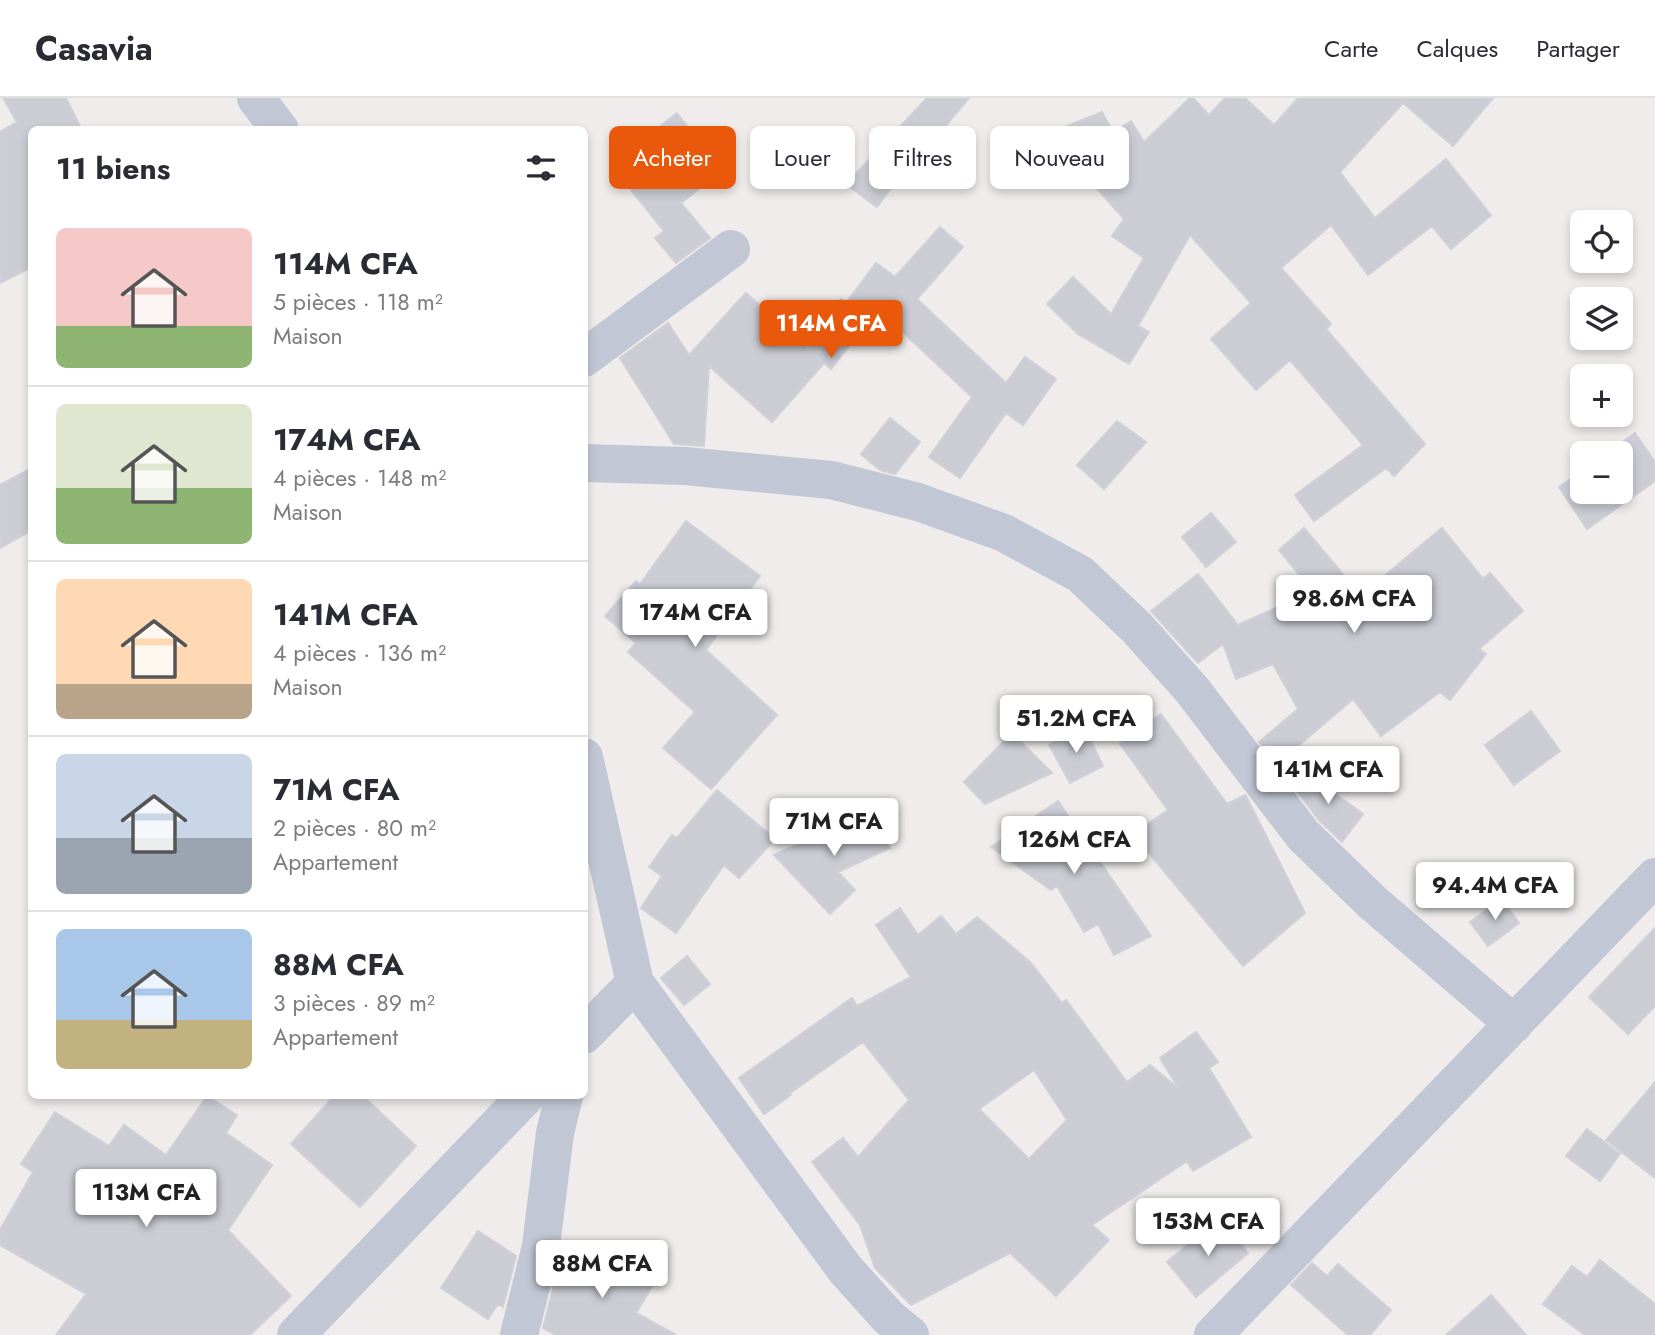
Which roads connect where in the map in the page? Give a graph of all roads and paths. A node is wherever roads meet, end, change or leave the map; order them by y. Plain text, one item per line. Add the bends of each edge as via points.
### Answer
1 (256, 98) edge
2 (277, 126) edge
3 (731, 248) dead end
4 (588, 355) edge
5 (588, 463) edge
6 (588, 775) edge
7 (1655, 877) edge
8 (635, 983) junction
9 (1514, 1024) junction
10 (588, 1031) edge
11 (523, 1099) edge
12 (563, 1099) edge
13 (296, 1335) edge
14 (519, 1335) edge
15 (910, 1335) edge
16 (1213, 1335) edge

1 - 2 street
3 - 4 street
5 - 9 street via 685,466 831,480 918,502 1004,533 1080,575 1137,628 1193,691 1303,835 1372,902
6 - 8 street
7 - 9 street
8 - 10 street
8 - 15 street via 845,1269
9 - 16 street
11 - 13 street
12 - 14 street via 541,1246

